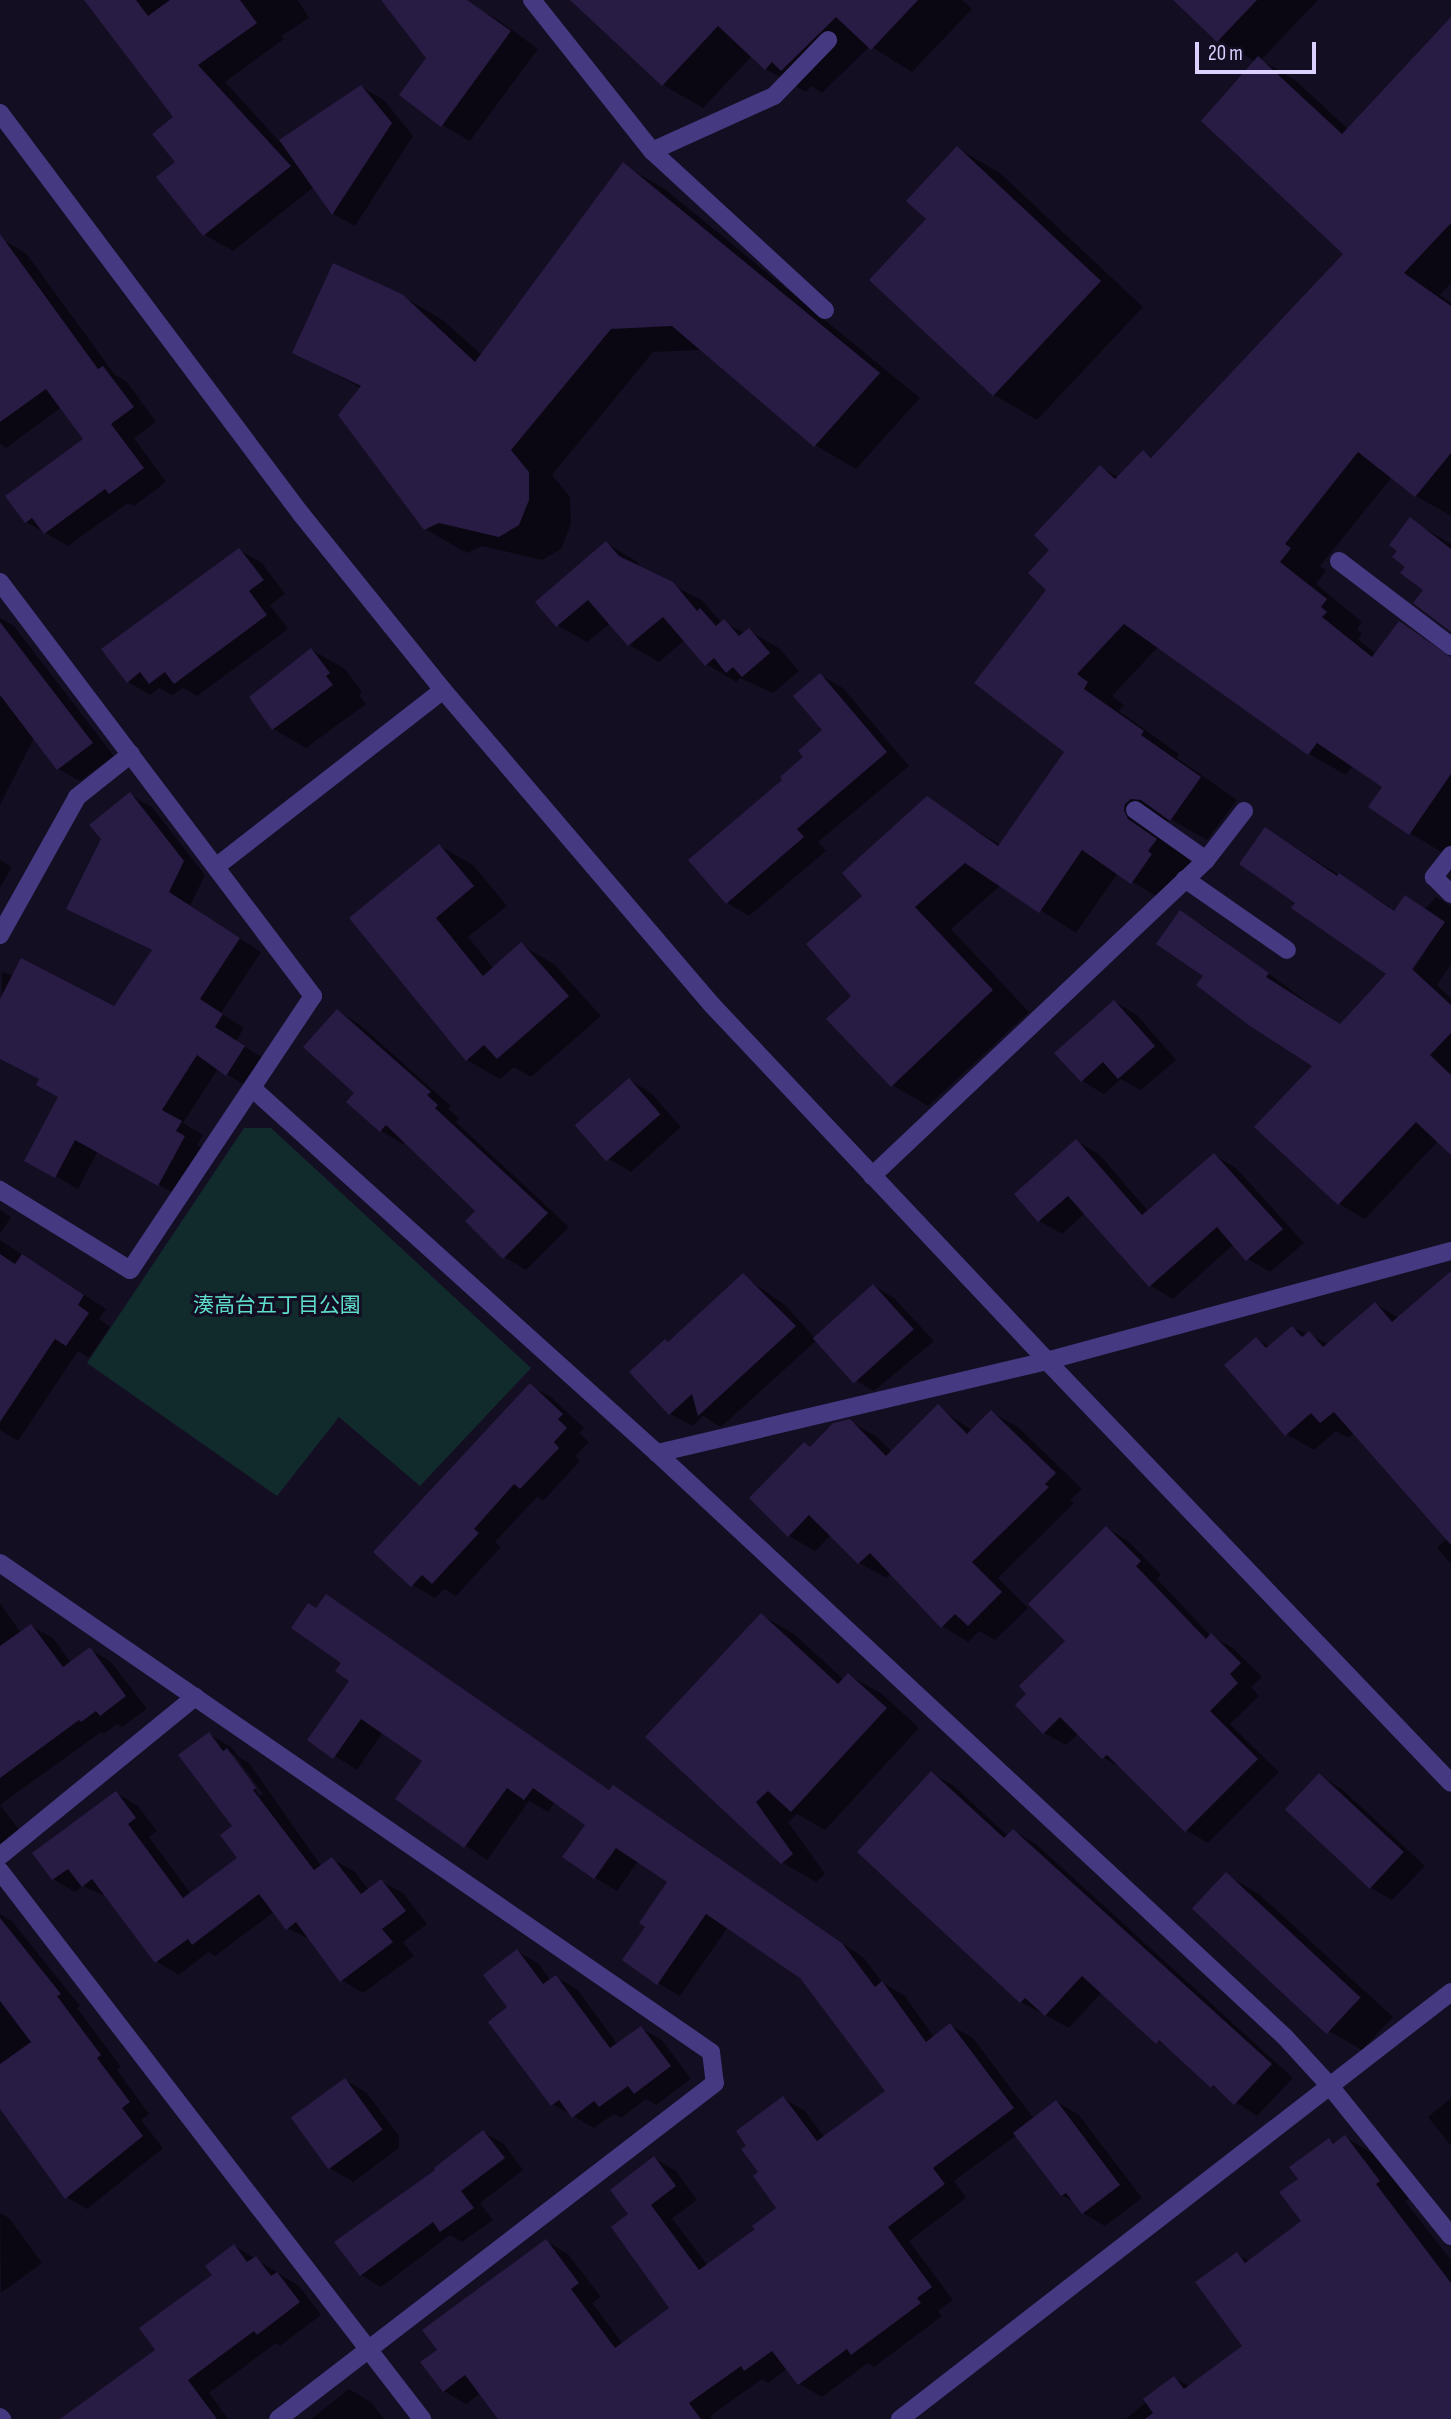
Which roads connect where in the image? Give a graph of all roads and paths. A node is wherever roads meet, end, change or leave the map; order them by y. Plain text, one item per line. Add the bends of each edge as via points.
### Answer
1 (532, 0) edge
2 (828, 40) dead end
3 (0, 113) edge
4 (652, 151) junction
5 (825, 310) dead end
6 (1339, 561) dead end
7 (0, 584) edge
8 (1451, 646) edge
9 (443, 690) junction
10 (131, 754) junction
11 (1135, 810) dead end
12 (1244, 811) dead end
13 (1451, 855) edge
14 (1206, 860) junction
15 (217, 866) junction
16 (1185, 879) junction
17 (1451, 894) edge
18 (0, 935) edge
19 (1287, 950) dead end
20 (252, 1087) junction
21 (872, 1176) junction
22 (0, 1190) edge
23 (1451, 1251) edge
24 (1047, 1362) junction
25 (657, 1453) junction
26 (0, 1563) edge
27 (195, 1697) junction
28 (1451, 1783) edge
29 (0, 1856) edge
30 (0, 1871) edge
31 (1451, 1992) edge
32 (1329, 2085) junction
33 (1451, 2236) edge
34 (369, 2350) junction
35 (278, 2419) edge
36 (422, 2419) edge
37 (900, 2419) edge

1 - 4 street
2 - 4 street via 775,96
3 - 9 street via 301,514
4 - 5 street
6 - 8 street
7 - 10 street
9 - 15 street
9 - 21 street via 712,1005
10 - 15 street
10 - 18 street via 77,797
11 - 14 street
12 - 14 street
13 - 17 street via 1434,877
14 - 16 street
15 - 20 street via 313,996
16 - 19 street
16 - 21 street
20 - 22 street via 130,1270
20 - 25 street
21 - 24 street
23 - 24 street
24 - 25 street
24 - 28 street
25 - 32 street via 1285,2037
26 - 27 street
27 - 29 street
27 - 34 street via 711,2052 715,2083
30 - 34 street
31 - 32 street
32 - 33 street
32 - 37 street
34 - 35 street
34 - 36 street

